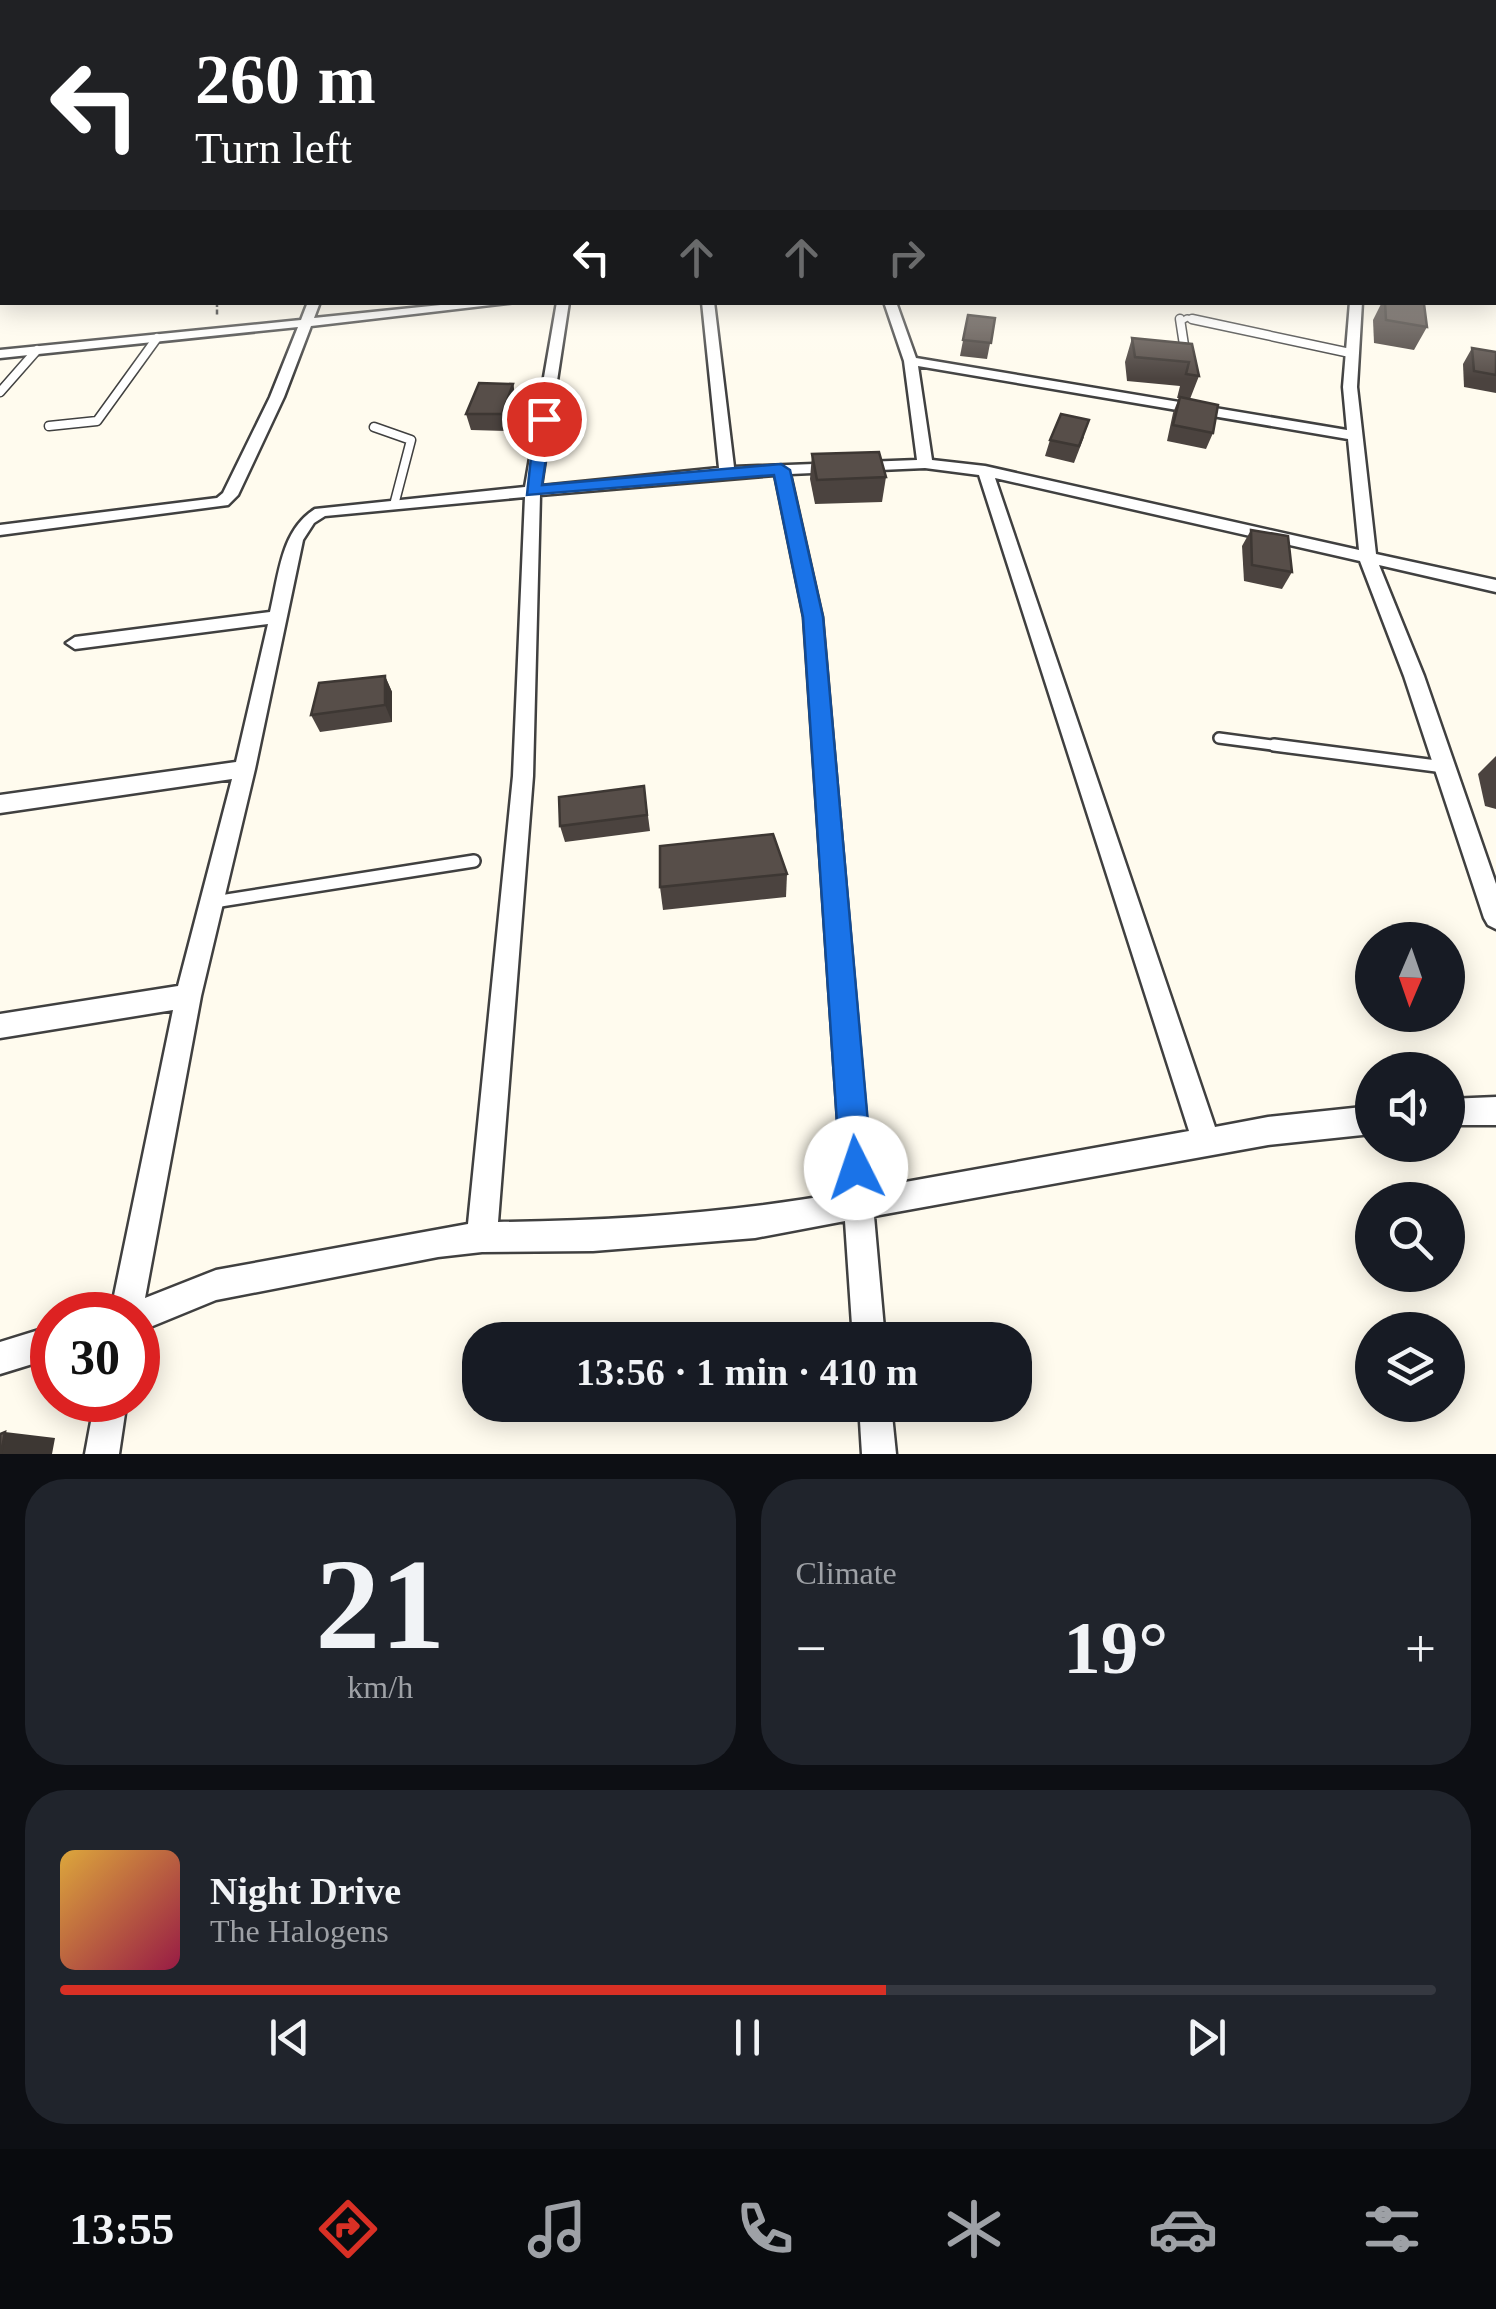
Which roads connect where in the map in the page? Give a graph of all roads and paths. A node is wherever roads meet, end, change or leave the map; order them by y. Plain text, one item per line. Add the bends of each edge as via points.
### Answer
1 (313, 305) edge
2 (563, 305) edge
3 (708, 305) edge
4 (891, 305) edge
5 (1356, 305) edge
6 (435, 306) edge
7 (309, 323) junction
8 (157, 338) junction
9 (1184, 345) edge
10 (36, 350) junction
11 (1350, 353) junction
12 (0, 354) edge
13 (911, 361) junction
14 (0, 392) edge
15 (49, 426) dead end
16 (374, 427) dead end
17 (1356, 436) junction
18 (925, 464) junction
19 (781, 470) junction
20 (985, 471) junction
21 (727, 472) junction
22 (533, 491) junction
23 (394, 505) junction
24 (0, 530) edge
25 (1368, 558) junction
26 (1496, 586) edge
27 (278, 617) junction
28 (75, 642) dead end
29 (1219, 738) dead end
30 (1445, 768) junction
31 (245, 769) junction
32 (0, 804) edge
33 (474, 861) dead end
34 (212, 902) junction
35 (1496, 918) edge
36 (188, 996) junction
37 (0, 1026) edge
38 (1496, 1111) edge
39 (1465, 1112) edge
40 (1355, 1122) edge
41 (1207, 1144) junction
42 (859, 1208) junction
43 (482, 1236) junction
44 (130, 1292) edge
45 (160, 1307) edge
46 (868, 1322) edge
47 (30, 1349) edge
48 (0, 1358) edge
49 (107, 1422) edge
50 (876, 1422) edge
51 (102, 1454) edge
52 (879, 1454) edge

1 - 7 street
2 - 22 street
3 - 21 street
4 - 13 street
5 - 11 street
6 - 7 street
7 - 8 street
7 - 24 street via 222,502
8 - 10 street
8 - 15 lane via 97,421
9 - 11 lane via 1180,320 1188,318
10 - 12 street
10 - 14 lane
11 - 17 street
13 - 17 street
13 - 18 street
16 - 23 lane via 410,440
17 - 25 street
18 - 19 street
18 - 20 street
19 - 21 street
19 - 42 street via 813,617
20 - 25 street
20 - 41 street
21 - 22 street
22 - 23 street
22 - 43 street via 523,776
23 - 27 street via 321,512 308,520 295,540
25 - 26 street
25 - 30 street
27 - 28 street
27 - 31 street
29 - 30 lane
30 - 35 street
31 - 32 street
31 - 34 street
33 - 34 lane
34 - 36 street
36 - 37 street
36 - 44 street
38 - 39 street
40 - 41 street
41 - 42 street via 1030,1171
42 - 43 street via 592,1236
42 - 46 street
43 - 45 street via 216,1285
47 - 48 street
49 - 51 street
50 - 52 street

